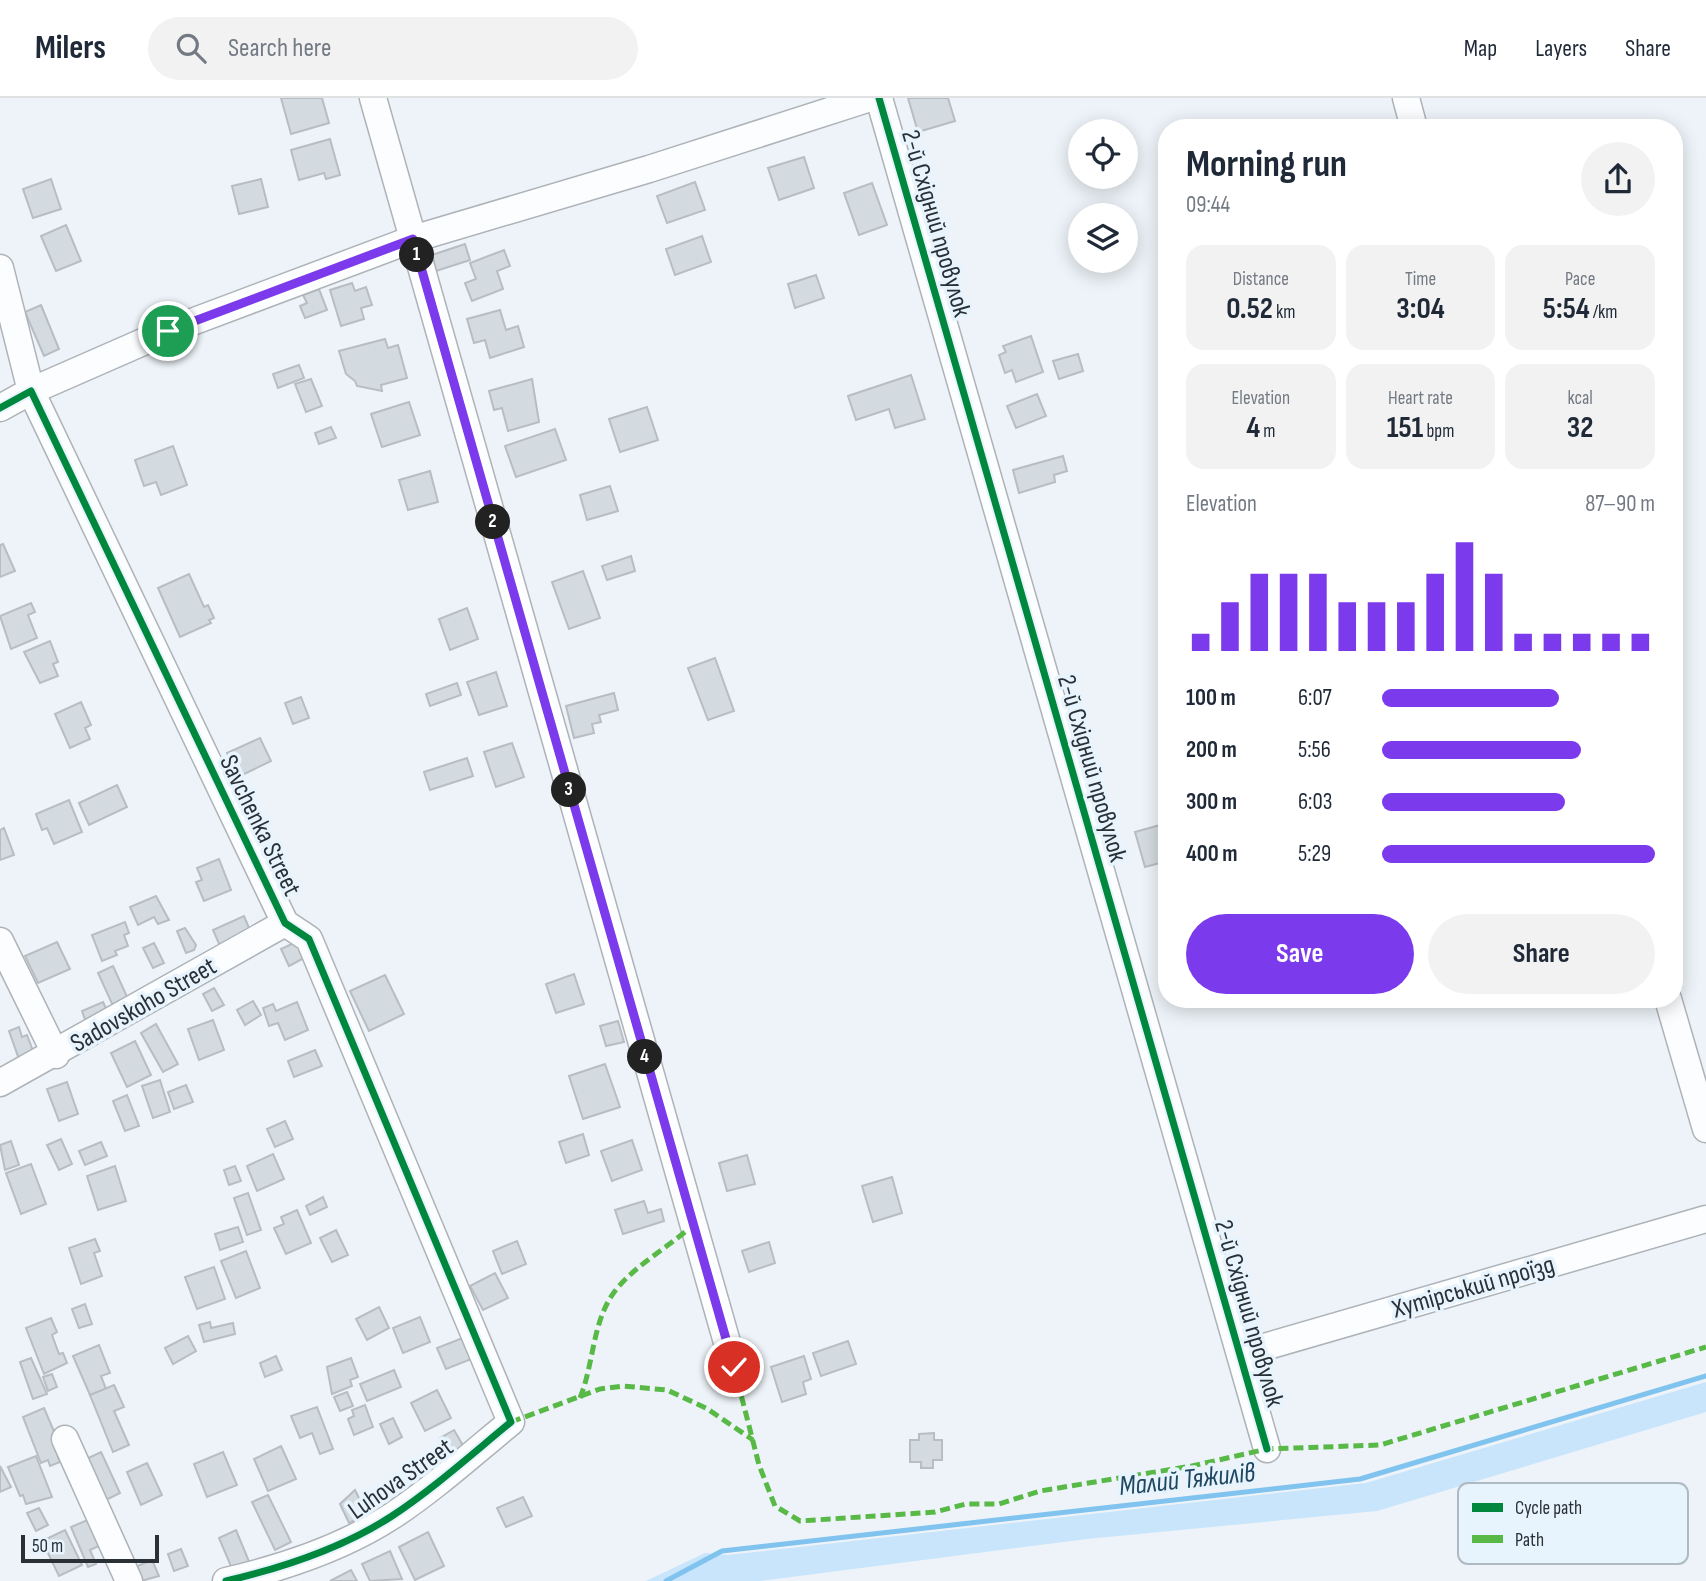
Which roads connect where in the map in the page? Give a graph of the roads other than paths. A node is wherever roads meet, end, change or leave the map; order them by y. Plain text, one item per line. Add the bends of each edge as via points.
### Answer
1 (373, 98) edge
2 (870, 98) edge
3 (879, 98) edge
4 (1406, 98) edge
5 (1412, 119) edge
6 (413, 239) junction
7 (0, 268) edge
8 (31, 391) junction
9 (0, 408) edge
10 (285, 923) junction
11 (0, 941) edge
12 (1671, 1008) edge
13 (56, 1055) junction
14 (0, 1083) edge
15 (1706, 1129) edge
16 (1706, 1219) edge
17 (1240, 1354) junction
18 (734, 1367) dead end
19 (511, 1423) joint
20 (65, 1439) dead end
21 (1267, 1449) dead end
22 (128, 1581) edge
23 (226, 1581) edge

1 - 6 street
2 - 6 street
3 - 17 street, 2-й Східний провулок
4 - 5 street
6 - 8 street via 168,331
6 - 18 street
7 - 8 street, Savchenka Street
8 - 9 street
8 - 10 street, Savchenka Street
10 - 13 street, Sadovskoho Street
10 - 19 street, Savchenka Street via 309,939
11 - 13 street
12 - 15 street
13 - 14 street, Sadovskoho Street
16 - 17 street, Хутірський проїзд
17 - 21 street, 2-й Східний провулок
19 - 23 street, Luhova Street via 390,1517 316,1552
20 - 22 street

